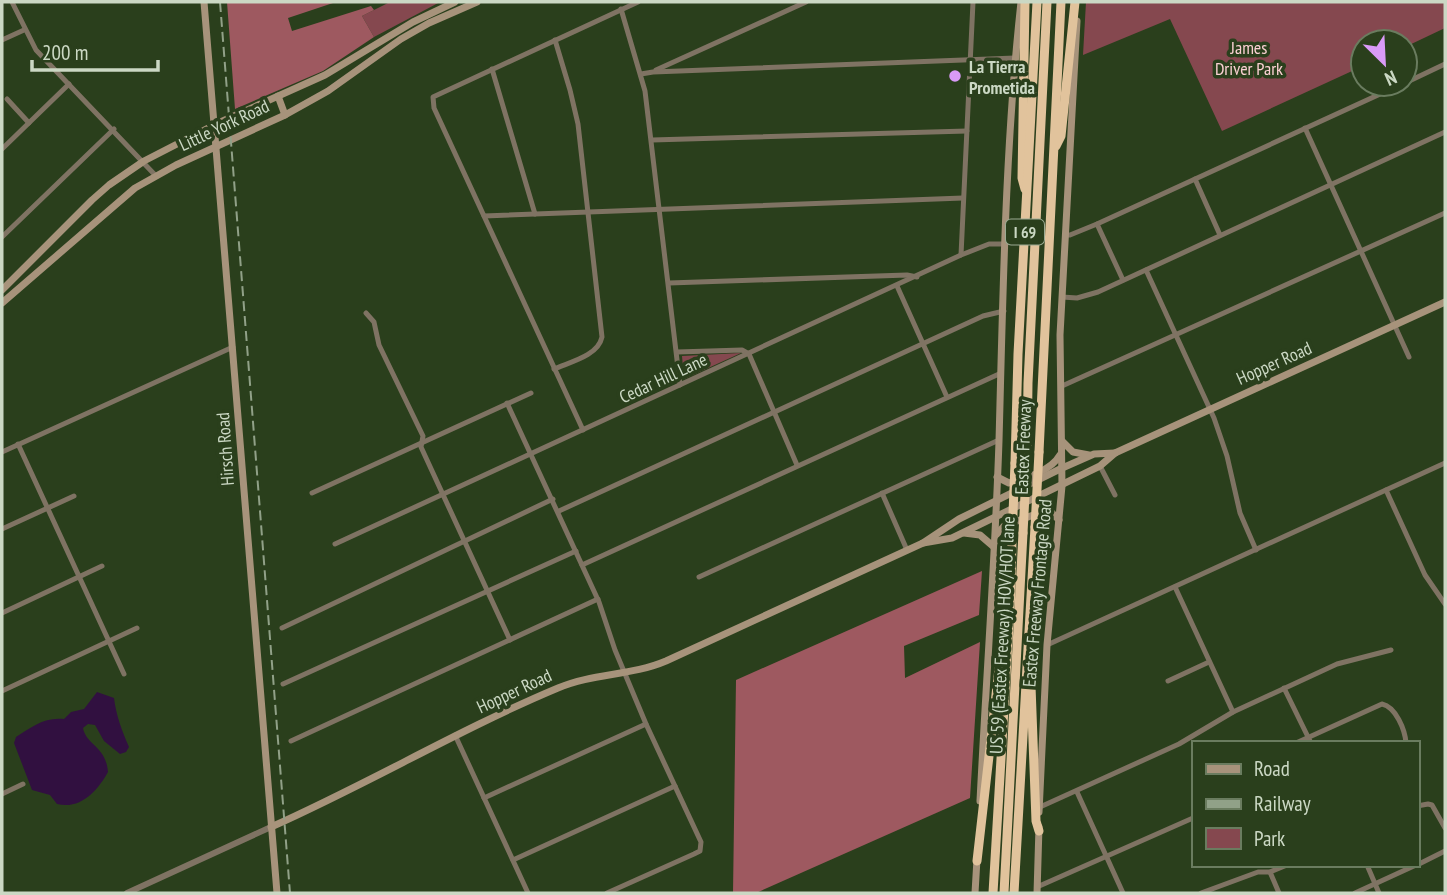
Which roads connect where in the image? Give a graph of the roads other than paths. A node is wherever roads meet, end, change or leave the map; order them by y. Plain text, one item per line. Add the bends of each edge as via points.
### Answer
1 (12, 2) edge
2 (204, 2) edge
3 (455, 2) edge
4 (477, 2) edge
5 (638, 2) edge
6 (806, 2) edge
7 (973, 2) edge
8 (1023, 2) edge
9 (1037, 2) edge
10 (1047, 2) edge
11 (1061, 2) edge
12 (1077, 2) edge
13 (621, 9) junction
14 (24, 30) junction
15 (2, 40) edge
16 (555, 40) junction
17 (1015, 58) junction
18 (970, 61) junction
19 (1445, 64) edge
20 (492, 69) junction
21 (653, 72) junction
22 (641, 74) junction
23 (1419, 76) edge
24 (69, 84) junction
25 (278, 96) junction
26 (1371, 98) edge
27 (7, 100) dead end
28 (285, 114) junction
29 (29, 123) junction
30 (216, 124) junction
31 (1306, 128) junction
32 (114, 129) junction
33 (967, 131) junction
34 (1445, 132) edge
35 (652, 141) junction
36 (218, 145) junction
37 (2, 149) edge
38 (1054, 150) junction
39 (144, 161) junction
40 (156, 176) junction
41 (1195, 179) junction
42 (1331, 184) junction
43 (963, 198) junction
44 (1027, 198) junction
45 (659, 210) junction
46 (587, 212) junction
47 (1445, 212) edge
48 (535, 214) junction
49 (484, 216) junction
50 (1097, 224) junction
51 (1220, 234) junction
52 (1065, 235) junction
53 (2, 237) edge
54 (1005, 244) junction
55 (1361, 251) junction
56 (961, 256) junction
57 (1146, 270) junction
58 (917, 277) junction
59 (1123, 280) junction
60 (669, 282) junction
61 (897, 286) junction
62 (2, 290) edge
63 (1062, 297) junction
64 (1445, 302) edge
65 (2, 303) edge
66 (1004, 310) junction
67 (366, 313) dead end
68 (1394, 325) junction
69 (1177, 336) junction
70 (923, 343) junction
71 (233, 347) junction
72 (677, 352) junction
73 (750, 354) junction
74 (1409, 357) dead end
75 (554, 369) junction
76 (999, 374) junction
77 (680, 385) junction
78 (1062, 386) junction
79 (531, 393) dead end
80 (947, 397) junction
81 (507, 403) junction
82 (1210, 409) junction
83 (774, 414) junction
84 (583, 430) junction
85 (999, 440) junction
86 (422, 442) junction
87 (1062, 442) junction
88 (18, 444) junction
89 (1062, 451) junction
90 (2, 452) edge
91 (1115, 453) junction
92 (531, 454) junction
93 (1090, 455) junction
94 (1445, 463) edge
95 (797, 465) junction
96 (1100, 466) junction
97 (1060, 469) junction
98 (997, 477) junction
99 (1062, 486) junction
100 (1386, 490) junction
101 (312, 493) dead end
102 (882, 493) junction
103 (443, 495) junction
104 (1115, 495) dead end
105 (74, 496) dead end
106 (553, 499) junction
107 (996, 501) junction
108 (47, 508) junction
109 (559, 511) junction
110 (995, 518) junction
111 (1059, 520) junction
112 (2, 528) edge
113 (964, 532) junction
114 (994, 538) junction
115 (464, 540) junction
116 (923, 543) junction
117 (335, 544) dead end
118 (994, 547) junction
119 (907, 550) junction
120 (1256, 550) junction
121 (576, 551) junction
122 (582, 565) junction
123 (102, 566) dead end
124 (80, 577) junction
125 (699, 577) dead end
126 (1175, 587) junction
127 (487, 590) junction
128 (1030, 598) junction
129 (598, 599) junction
130 (1445, 604) edge
131 (2, 613) edge
132 (137, 628) dead end
133 (282, 628) dead end
134 (1009, 630) junction
135 (510, 640) junction
136 (108, 641) junction
137 (1047, 645) junction
138 (1391, 650) dead end
139 (1209, 662) junction
140 (124, 674) dead end
141 (626, 674) junction
142 (1168, 681) dead end
143 (283, 684) dead end
144 (1284, 688) junction
145 (2, 691) edge
146 (1233, 712) junction
147 (646, 724) junction
148 (455, 735) junction
149 (1309, 740) edge
150 (291, 741) dead end
151 (1405, 741) edge
152 (23, 784) dead end
153 (676, 786) junction
154 (1077, 792) junction
155 (2, 794) edge
156 (484, 798) junction
157 (1419, 806) edge
158 (1040, 807) junction
159 (1192, 818) edge
160 (271, 827) junction
161 (1445, 827) edge
162 (1039, 831) junction
163 (1445, 851) edge
164 (1107, 857) junction
165 (513, 860) junction
166 (977, 860) junction
167 (1419, 864) edge
168 (1282, 867) edge
169 (1368, 867) edge
170 (1412, 867) edge
171 (1270, 872) junction
172 (1375, 883) junction
173 (1037, 890) edge
174 (127, 893) edge
175 (276, 893) edge
176 (528, 893) edge
177 (607, 893) edge
178 (975, 893) edge
179 (993, 893) edge
180 (1004, 893) edge
181 (1014, 893) edge
182 (1123, 893) edge
183 (1201, 893) edge
184 (1279, 893) edge
185 (1354, 893) edge
186 (1380, 893) edge

1 - 14 street
2 - 30 main road, Hirsch Road
3 - 25 main road, Little York Road
4 - 28 main road, Little York Road via 401,39 328,91
5 - 13 street
6 - 21 street
7 - 18 street
8 - 17 main road
8 - 44 highway via 1022,178
9 - 44 highway, Eastex Freeway / I 69
10 - 180 highway, US 59 (Eastex Freeway) HOV/HOT lane / I 69, bridge
11 - 38 highway, Eastex Freeway / I 69
12 - 38 highway via 1061,136
12 - 52 main road, Eastex Freeway Frontage Road
13 - 16 street
13 - 22 street
14 - 15 street
14 - 24 street via 36,50
16 - 20 street
16 - 46 street via 578,124
17 - 18 street
17 - 54 main road
18 - 21 street
18 - 33 street
19 - 23 street
20 - 48 street
20 - 49 street via 433,99
21 - 22 street
22 - 35 street
24 - 29 street
24 - 32 street
25 - 28 main road
25 - 30 main road, Little York Road
26 - 31 street
27 - 29 street
28 - 36 main road, Little York Road
29 - 37 street
30 - 36 main road, Hirsch Road
30 - 39 main road, Little York Road
31 - 41 street
31 - 42 street
32 - 39 street
32 - 53 street
33 - 35 street
33 - 43 street
34 - 42 street
35 - 45 street
36 - 40 main road, Little York Road
36 - 71 main road, Hirsch Road
38 - 128 highway, Eastex Freeway / I 69, bridge
39 - 40 street
39 - 62 main road, Little York Road via 92,200
40 - 65 main road, Little York Road via 135,188
41 - 50 street
41 - 51 street
42 - 51 street
42 - 55 street
43 - 45 street
43 - 56 street
44 - 134 highway, Eastex Freeway / I 69, bridge
45 - 46 street
45 - 60 street
46 - 48 street
46 - 75 street via 602,341 593,351
47 - 55 street
48 - 49 street
49 - 75 street
50 - 52 street
50 - 59 street
51 - 57 street
52 - 63 main road, Eastex Freeway Frontage Road
54 - 56 street, Cedar Hill Lane via 989,244
54 - 66 main road
55 - 68 street
55 - 69 street
56 - 58 street, Cedar Hill Lane
57 - 59 street
57 - 69 street
58 - 60 street
58 - 61 street, Cedar Hill Lane
59 - 63 street via 1077,298
60 - 72 street
61 - 70 street
61 - 73 street, Cedar Hill Lane
63 - 78 main road, Eastex Freeway Frontage Road
64 - 68 main road, Hopper Road
66 - 70 street
66 - 76 main road
67 - 86 street via 374,322 379,345
68 - 74 street
68 - 82 main road, Hopper Road
69 - 78 street
69 - 82 street
70 - 80 street
70 - 83 street
71 - 88 street
71 - 160 main road, Hirsch Road
72 - 73 street via 742,350
72 - 77 street
73 - 77 street, Cedar Hill Lane
73 - 83 street
75 - 84 street
76 - 80 street
76 - 85 main road
77 - 84 street, Cedar Hill Lane
78 - 87 main road, Eastex Freeway Frontage Road
79 - 81 street
80 - 95 street
81 - 86 street
81 - 92 street
82 - 91 main road, Hopper Road
82 - 120 street via 1240,513
83 - 95 street
83 - 109 street
84 - 92 street, Cedar Hill Lane
85 - 98 main road
85 - 102 street
86 - 101 street
86 - 103 street
87 - 89 main road, Eastex Freeway Frontage Road
87 - 93 main road via 1073,452
88 - 90 street
88 - 108 street
89 - 97 main road, Eastex Freeway Frontage Road
89 - 98 main road via 1054,464 1025,478 1010,482
91 - 93 main road, Hopper Road
91 - 96 main road, Hopper Road
92 - 103 street, Cedar Hill Lane
92 - 106 street
93 - 97 main road, Hopper Road
94 - 100 street
95 - 122 street
96 - 99 main road, Hopper Road
96 - 104 street
97 - 99 main road, Eastex Freeway Frontage Road
97 - 107 main road, Hopper Road
98 - 107 main road
99 - 110 main road, Hopper Road
99 - 111 main road, Eastex Freeway Frontage Road
100 - 120 street
100 - 130 street via 1425,575
102 - 119 street
102 - 125 street
103 - 115 street
103 - 117 street, Cedar Hill Lane
105 - 108 street
106 - 109 street
106 - 115 street
107 - 110 main road
107 - 116 main road, Hopper Road
108 - 112 street
108 - 124 street
109 - 121 street
110 - 113 main road, Hopper Road
110 - 114 main road
111 - 114 main road via 1044,512 1004,526
111 - 137 main road, Eastex Freeway Frontage Road
113 - 116 main road, Hopper Road
113 - 118 main road via 980,535
114 - 118 main road
115 - 127 street
115 - 133 street
116 - 119 main road, Hopper Road
118 - 166 main road
119 - 141 main road, Hopper Road via 666,661
120 - 126 street
121 - 122 street
121 - 127 street
122 - 129 street
123 - 124 street
124 - 131 street
124 - 136 street
126 - 137 street
126 - 139 street
127 - 135 street
127 - 143 street
128 - 162 highway
128 - 181 highway, Eastex Freeway / I 69
129 - 135 street
129 - 141 street
132 - 136 street
134 - 166 highway via 1000,651
134 - 179 highway, Eastex Freeway / I 69
135 - 150 street
136 - 140 street
136 - 145 street
137 - 158 main road, Eastex Freeway Frontage Road
138 - 144 street via 1337,664
139 - 142 street
139 - 146 street
141 - 147 street
141 - 148 main road, Hopper Road via 569,684
144 - 146 street
144 - 149 street
146 - 154 street via 1180,744
147 - 153 street
147 - 156 street
148 - 156 street
148 - 160 main road, Hopper Road
149 - 151 street via 1382,704 1394,712
152 - 155 street
153 - 165 street
153 - 177 street via 701,842 700,851
154 - 158 street
154 - 164 street
156 - 165 street
157 - 161 street via 1432,805
158 - 162 main road, Eastex Freeway Frontage Road
159 - 164 street
160 - 174 street, Hopper Road
160 - 175 main road, Hirsch Road
162 - 173 main road, Eastex Freeway Frontage Road
163 - 167 street
164 - 173 street
164 - 182 street
165 - 176 street
166 - 178 main road
168 - 171 street
169 - 172 street
170 - 172 street
171 - 183 street
171 - 184 street
172 - 185 street
172 - 186 street

